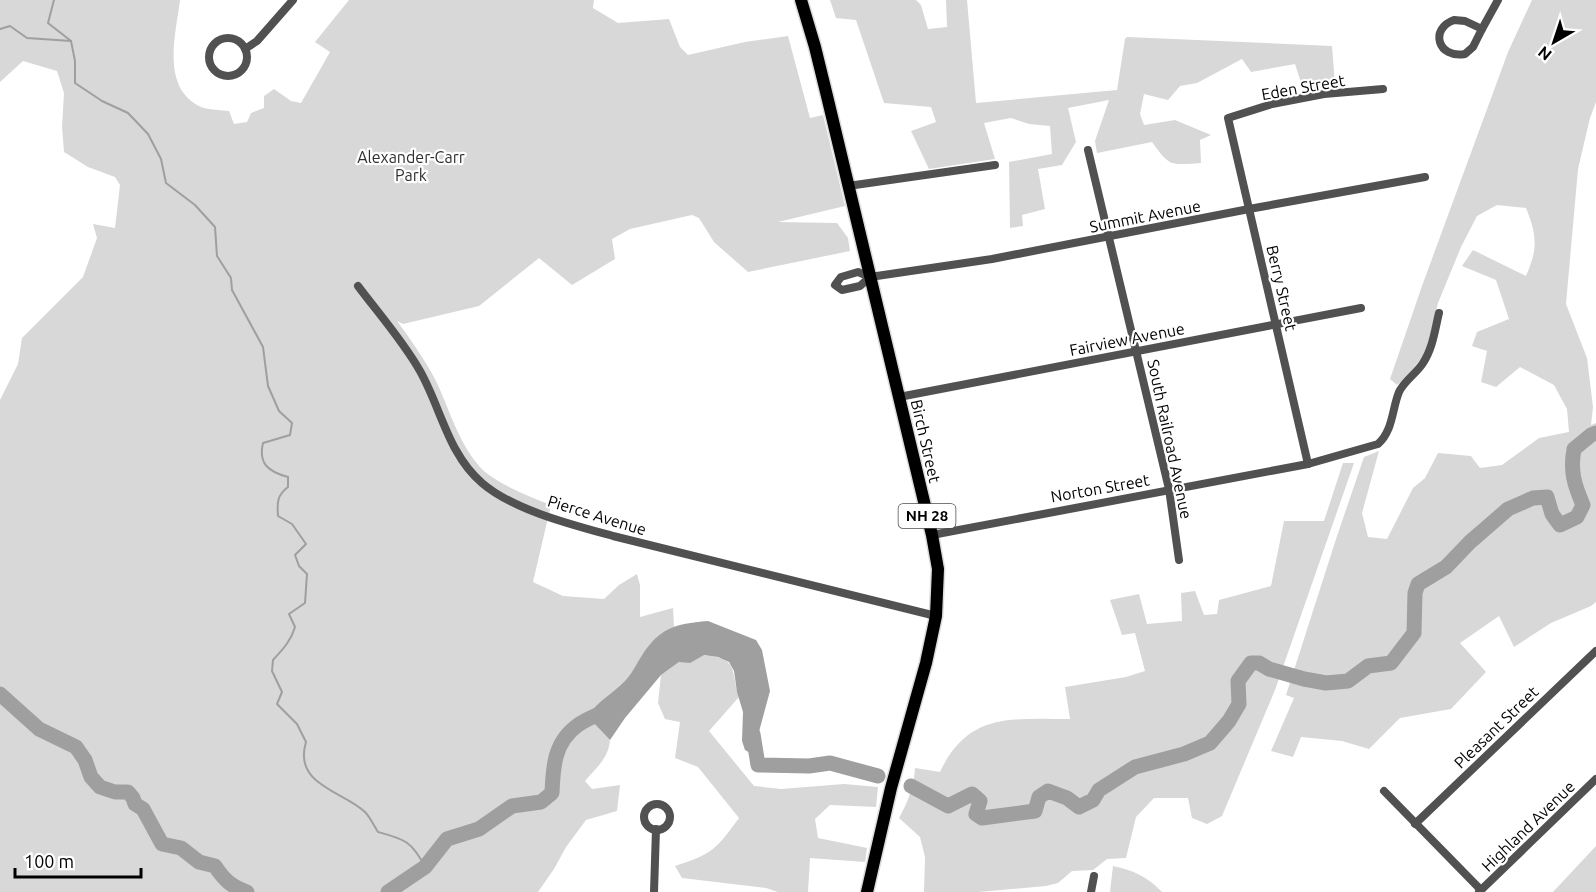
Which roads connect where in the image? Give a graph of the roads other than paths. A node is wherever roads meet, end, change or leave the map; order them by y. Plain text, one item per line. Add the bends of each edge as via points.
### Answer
1 (293, 0) edge
2 (801, 0) edge
3 (1498, 0) edge
4 (1482, 29) junction
5 (245, 49) junction
6 (1383, 89) dead end
7 (1228, 118) joint
8 (1088, 150) dead end
9 (995, 165) dead end
10 (1425, 177) dead end
11 (848, 186) junction
12 (1249, 209) junction
13 (1109, 237) junction
14 (870, 277) junction
15 (358, 286) dead end
16 (1361, 308) dead end
17 (1439, 313) dead end
18 (1276, 326) junction
19 (1137, 350) junction
20 (899, 397) junction
21 (1308, 464) junction
22 (1169, 489) junction
23 (932, 535) junction
24 (1179, 560) dead end
25 (936, 616) junction
26 (1596, 651) edge
27 (1596, 779) edge
28 (1384, 791) dead end
29 (1415, 824) junction
30 (656, 830) dead end
31 (1094, 876) dead end
32 (1480, 891) edge
33 (654, 892) edge
34 (867, 892) edge
35 (1091, 892) edge

1 - 5 street
2 - 11 main road, Birch Street / NH 28
3 - 4 street
4 - 4 street via 1465,54 1452,55 1440,42 1444,26 1454,20
5 - 5 street via 234,39 219,41 211,49 210,64 224,76 237,74 246,63
6 - 7 street, Eden Street via 1324,94
7 - 12 street, Berry Street
8 - 13 street, South Railroad Avenue
9 - 11 street
10 - 12 street, Summit Avenue
11 - 14 main road, Birch Street / NH 28
12 - 13 street, Summit Avenue
12 - 18 street, Berry Street
13 - 14 street, Summit Avenue
13 - 19 street, South Railroad Avenue
14 - 20 main road, Birch Street / NH 28
15 - 25 street, Pierce Avenue via 420,371 465,465 500,495 603,533
16 - 18 street, Fairview Avenue
17 - 21 street, Norton Street via 1429,352 1400,390 1383,439 1378,444
18 - 19 street, Fairview Avenue
18 - 21 street, Berry Street
19 - 20 street, Fairview Avenue
19 - 22 street, South Railroad Avenue
20 - 23 main road, Birch Street / NH 28
21 - 22 street, Norton Street
22 - 23 street, Norton Street
22 - 24 street, South Railroad Avenue
23 - 25 main road, Birch Street / NH 28 via 938,569
25 - 34 main road, Birch Street / NH 28
26 - 29 street, Pleasant Street
27 - 32 street, Highland Avenue
28 - 29 street
29 - 32 street
30 - 33 street
31 - 35 street

